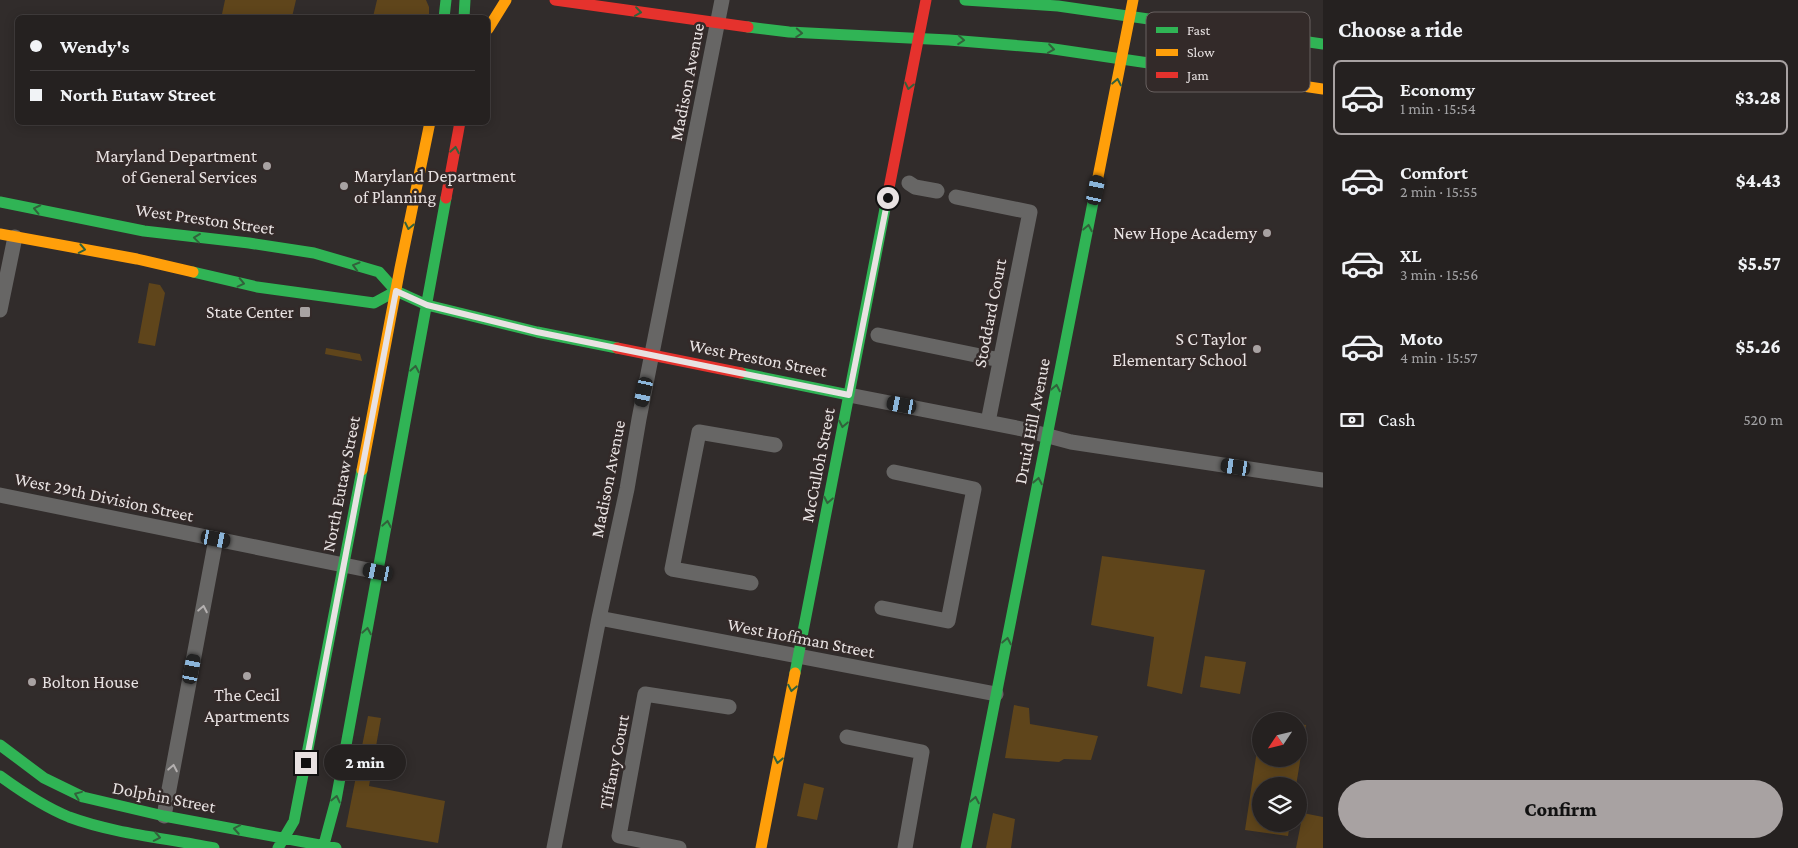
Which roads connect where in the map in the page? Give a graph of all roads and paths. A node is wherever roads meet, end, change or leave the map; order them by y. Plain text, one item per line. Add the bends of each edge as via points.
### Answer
1 (446, 0) edge
2 (465, 0) edge
3 (506, 0) edge
4 (555, 0) edge
5 (722, 0) edge
6 (926, 0) edge
7 (965, 0) edge
8 (1133, 0) edge
9 (444, 15) edge
10 (464, 15) edge
11 (1130, 15) junction
12 (1146, 17) edge
13 (717, 24) junction
14 (490, 26) edge
15 (919, 38) junction
16 (1310, 42) edge
17 (1323, 44) edge
18 (1121, 59) junction
19 (1146, 63) edge
20 (1310, 87) edge
21 (1323, 89) edge
22 (429, 125) edge
23 (459, 125) edge
24 (909, 183) dead end
25 (937, 190) dead end
26 (956, 197) dead end
27 (0, 202) edge
28 (8, 235) edge
29 (396, 291) junction
30 (427, 305) junction
31 (0, 310) edge
32 (878, 335) dead end
33 (651, 356) junction
34 (1000, 360) junction
35 (849, 395) junction
36 (988, 422) junction
37 (1046, 435) junction
38 (775, 445) dead end
39 (894, 472) dead end
40 (1323, 480) edge
41 (0, 495) edge
42 (216, 539) junction
43 (344, 565) junction
44 (378, 572) junction
45 (751, 583) dead end
46 (882, 608) dead end
47 (599, 618) junction
48 (798, 656) junction
49 (996, 694) junction
50 (729, 708) dead end
51 (847, 737) dead end
52 (0, 746) edge
53 (0, 776) edge
54 (164, 816) junction
55 (137, 841) edge
56 (281, 843) edge
57 (324, 847) edge
58 (214, 848) edge
59 (336, 848) edge
60 (554, 848) edge
61 (679, 848) edge
62 (760, 848) edge
63 (905, 848) edge
64 (966, 848) edge

1 - 9 main road
2 - 10 main road
3 - 14 main road
4 -> 13 main road
5 - 13 street, Madison Avenue
6 - 15 main road, McCulloh Street
7 - 11 main road
8 - 11 main road, Druid Hill Avenue
11 - 12 main road
11 - 18 main road, Druid Hill Avenue
13 -> 15 main road via 789,32
13 - 33 street, Madison Avenue
15 -> 18 main road via 1047,48
15 -> 35 main road, McCulloh Street
16 - 17 main road
18 - 19 main road
37 -> 18 main road, Druid Hill Avenue
20 - 21 main road
22 -> 29 main road, North Eutaw Street
30 -> 23 main road
24 - 25 street
26 - 34 street, Stoddard Court via 1030,212
29 -> 27 main road, West Preston Street via 379,272 314,253 144,231
28 -> 29 main road via 137,259 257,287 312,295 374,303
28 - 31 street
29 - 30 main road, West Preston Street
29 - 43 main road, North Eutaw Street
30 - 33 main road, West Preston Street
44 -> 30 main road
32 - 34 street
33 - 35 main road, West Preston Street
33 - 47 street, Madison Avenue
34 - 36 street, Stoddard Court
35 - 36 street, West Preston Street
35 -> 48 main road, McCulloh Street
36 - 37 street, West Preston Street
37 - 40 street, West Preston Street via 1071,442
49 -> 37 main road, Druid Hill Avenue
38 - 45 street via 699,432 672,569
39 - 46 street via 974,489 948,621
41 - 42 street, West 29th Division Street
42 - 43 street, West 29th Division Street
54 -> 42 street
43 - 44 street, West 29th Division Street
43 - 56 main road, North Eutaw Street via 294,821
57 -> 44 main road via 336,800
47 - 48 street, West Hoffman Street
47 - 60 street, Madison Avenue
48 - 49 street, West Hoffman Street
48 -> 62 main road, McCulloh Street
64 -> 49 main road, Druid Hill Avenue
50 - 61 street, Tiffany Court via 645,694 618,836
51 - 63 street via 922,752
54 -> 52 main road, Dolphin Street via 104,804 76,794 44,778
53 - 55 main road via 30,797 71,817
56 -> 54 main road, Dolphin Street
55 -> 58 main road
56 - 57 main road, Dolphin Street
57 - 59 main road, Dolphin Street

